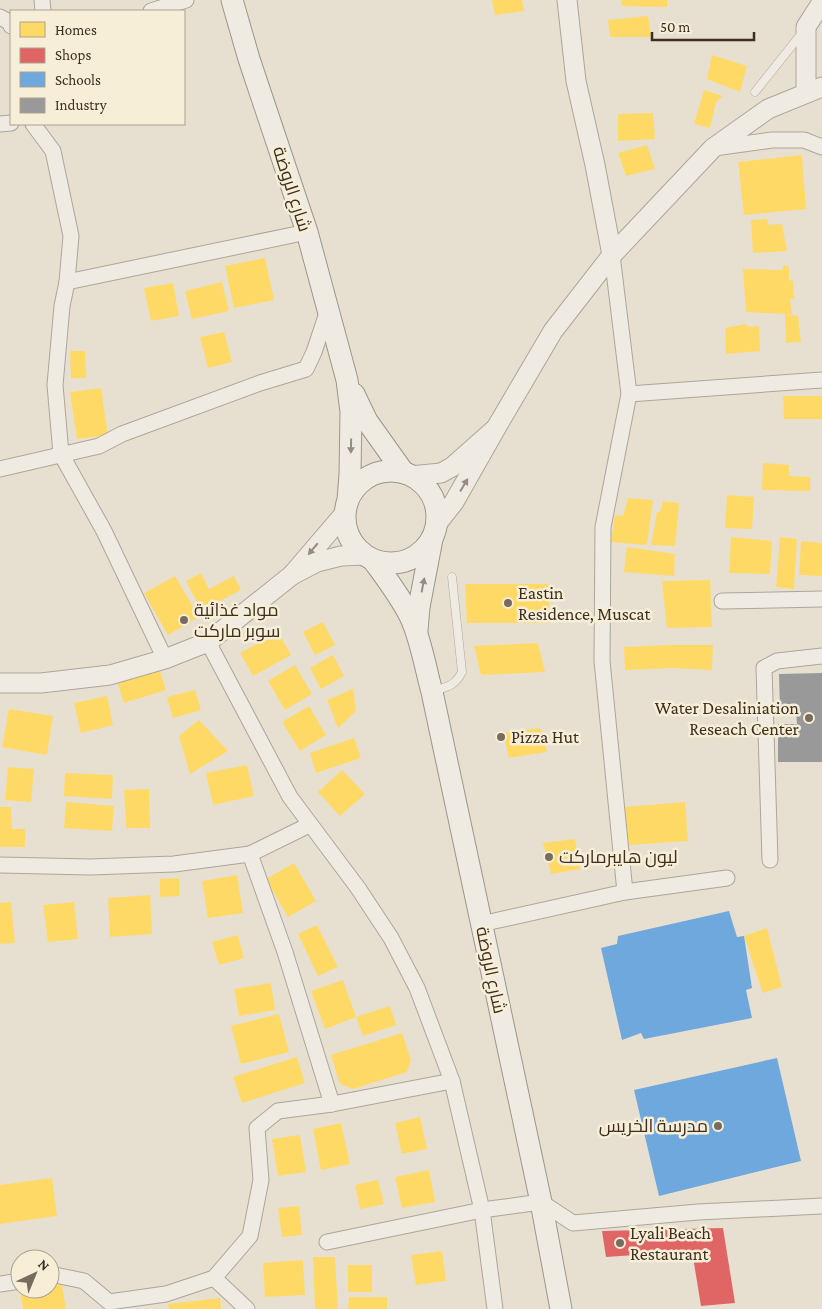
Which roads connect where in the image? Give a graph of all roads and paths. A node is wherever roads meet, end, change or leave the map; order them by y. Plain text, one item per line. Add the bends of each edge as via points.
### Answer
1 (186, 0) edge
2 (232, 0) edge
3 (567, 0) edge
4 (822, 2) edge
5 (154, 10) edge
6 (806, 28) junction
7 (817, 91) edge
8 (755, 92) dead end
9 (34, 125) edge
10 (822, 147) edge
11 (713, 148) junction
12 (307, 232) junction
13 (612, 255) junction
14 (67, 282) junction
15 (328, 310) junction
16 (347, 380) junction
17 (822, 380) edge
18 (629, 394) junction
19 (496, 428) junction
20 (61, 454) junction
21 (0, 469) edge
22 (407, 474) junction
23 (346, 506) junction
24 (434, 532) junction
25 (369, 558) junction
26 (292, 575) junction
27 (452, 577) dead end
28 (822, 599) edge
29 (722, 601) dead end
30 (416, 633) junction
31 (208, 642) junction
32 (822, 656) edge
33 (165, 659) junction
34 (0, 683) edge
35 (432, 692) junction
36 (309, 825) junction
37 (250, 854) junction
38 (770, 860) dead end
39 (0, 865) edge
40 (727, 878) dead end
41 (625, 892) junction
42 (481, 924) junction
43 (452, 1081) junction
44 (332, 1104) junction
45 (541, 1202) junction
46 (822, 1206) edge
47 (482, 1210) junction
48 (327, 1242) dead end
49 (60, 1276) edge
50 (214, 1278) junction
51 (247, 1309) edge
52 (495, 1309) edge
53 (561, 1309) edge

1 - 5 street
2 - 12 main road, شارع الروضة
3 - 13 street via 576,81
4 - 6 street
6 - 7 street
6 - 8 lane
7 - 11 street via 768,109
9 - 14 street via 53,150 71,236
10 - 11 street via 804,140 772,140
11 - 13 street
12 - 14 street
12 - 15 main road, شارع الروضة
13 - 18 street
13 - 19 street via 553,330
14 - 20 street via 55,385
15 - 16 main road, شارع الروضة
15 - 20 street via 306,369 122,434 99,446
16 - 22 main road, شارع الروضة via 368,421
16 -> 23 main road, شارع الروضة via 351,412
17 - 18 street
18 - 41 street via 603,527 602,661
19 - 22 street via 441,473
24 -> 19 street
20 - 21 street
20 - 33 street via 104,531
22 - 23 main road via 384,472 365,479 355,488
22 - 24 main road via 426,488 435,505
23 - 25 main road via 346,529 353,544
23 -> 26 street
24 - 25 main road via 422,552 407,561 390,564
30 -> 24 main road, شارع الروضة
25 - 26 street via 341,556
25 - 30 main road, شارع الروضة via 402,601
26 - 31 street
27 - 35 lane via 462,672 458,681
28 - 29 street
30 - 35 main road, شارع الروضة
31 - 33 street
31 - 36 street via 290,797
32 - 38 street via 777,661 764,668
33 - 34 street via 110,675 42,683
35 - 42 main road, شارع الروضة
36 - 37 street
36 - 43 street via 358,888 391,938 417,988
37 - 39 street via 174,864 90,867
37 - 44 street via 285,952
40 - 41 street
41 - 42 street
42 - 45 main road, شارع الروضة
43 - 44 street
43 - 47 street
44 - 50 street via 278,1111 257,1128 261,1180 250,1236
45 - 46 street via 573,1223
45 - 47 street
45 - 53 main road, شارع الروضة
47 - 48 street
47 - 52 street
49 - 50 street via 84,1281 109,1302 166,1294
50 - 51 street

